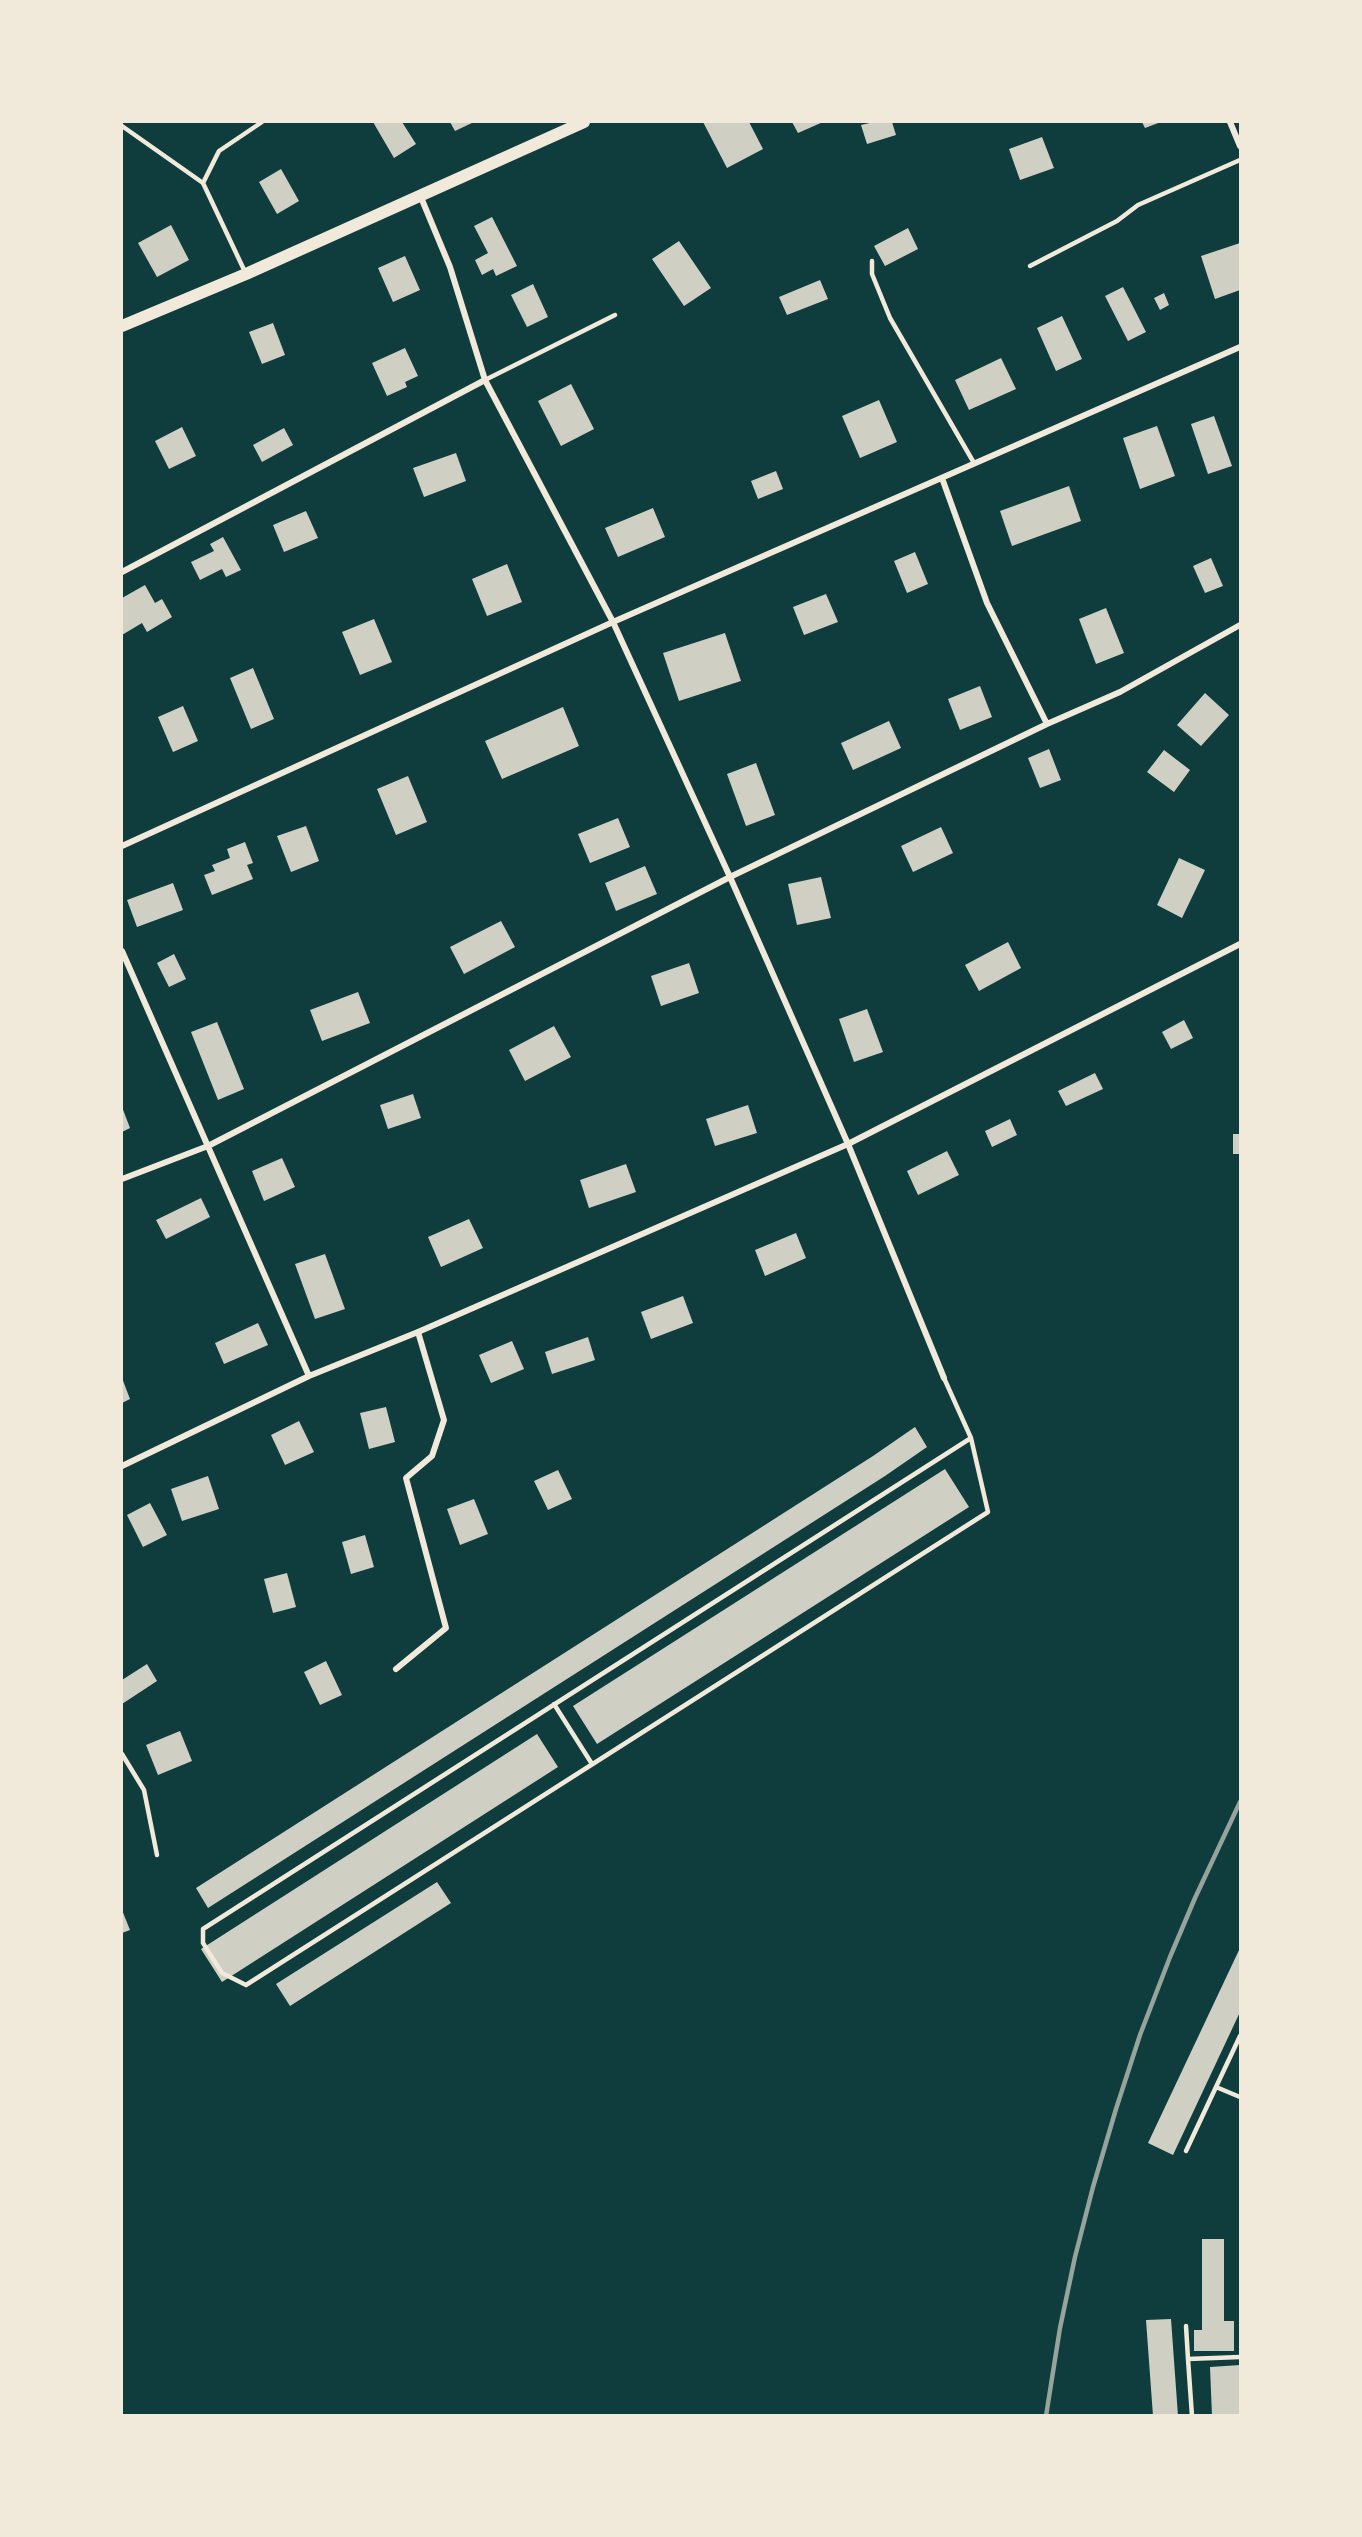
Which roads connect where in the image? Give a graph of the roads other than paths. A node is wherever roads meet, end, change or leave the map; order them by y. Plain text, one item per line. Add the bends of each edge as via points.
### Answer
1 (262, 122) edge
2 (584, 122) edge
3 (1230, 122) edge
4 (122, 126) edge
5 (1240, 146) edge
6 (1240, 160) edge
7 (203, 183) junction
8 (420, 195) junction
9 (872, 261) dead end
10 (1030, 266) dead end
11 (246, 274) junction
12 (615, 315) dead end
13 (122, 326) edge
14 (1240, 346) edge
15 (485, 380) junction
16 (974, 463) junction
17 (942, 478) junction
18 (122, 572) edge
19 (613, 622) junction
20 (1240, 625) edge
21 (1047, 724) junction
22 (122, 846) edge
23 (730, 877) junction
24 (1240, 944) edge
25 (122, 951) edge
26 (848, 1144) junction
27 (208, 1146) junction
28 (122, 1179) edge
29 (418, 1332) junction
30 (309, 1376) junction
31 (944, 1378) joint
32 (971, 1438) junction
33 (122, 1466) edge
34 (396, 1669) dead end
35 (554, 1704) junction
36 (122, 1754) edge
37 (592, 1764) junction
38 (157, 1855) dead end
39 (1240, 2036) edge
40 (1216, 2087) junction
41 (1240, 2097) edge
42 (1186, 2151) dead end
43 (1186, 2326) dead end
44 (1240, 2357) edge
45 (1188, 2359) junction
46 (1192, 2415) edge

1 - 7 lane via 219,151
2 - 8 main road
3 - 5 street
4 - 7 lane
6 - 10 lane via 1138,205 1117,221
7 - 11 lane
8 - 11 main road
8 - 15 street via 450,267
9 - 16 lane via 872,274 890,318
11 - 13 main road
12 - 15 lane
14 - 16 street
15 - 18 street
15 - 19 street
16 - 17 street
17 - 19 street
17 - 21 street via 987,603
19 - 22 street
19 - 23 street
20 - 21 street via 1120,692
21 - 23 street
23 - 26 street
23 - 27 street
24 - 26 street
25 - 27 street
26 - 29 street
26 - 31 street
27 - 28 street
27 - 30 street
29 - 30 street
29 - 34 street via 444,1420 432,1456 406,1478 446,1628
30 - 33 street
31 - 32 lane
32 - 35 lane
32 - 37 lane via 988,1512
35 - 37 lane
35 - 37 lane via 203,1929 203,1943 222,1973 246,1985
36 - 38 lane via 144,1790
39 - 40 lane
40 - 41 lane
40 - 42 lane
43 - 45 lane
44 - 45 lane
45 - 46 lane

